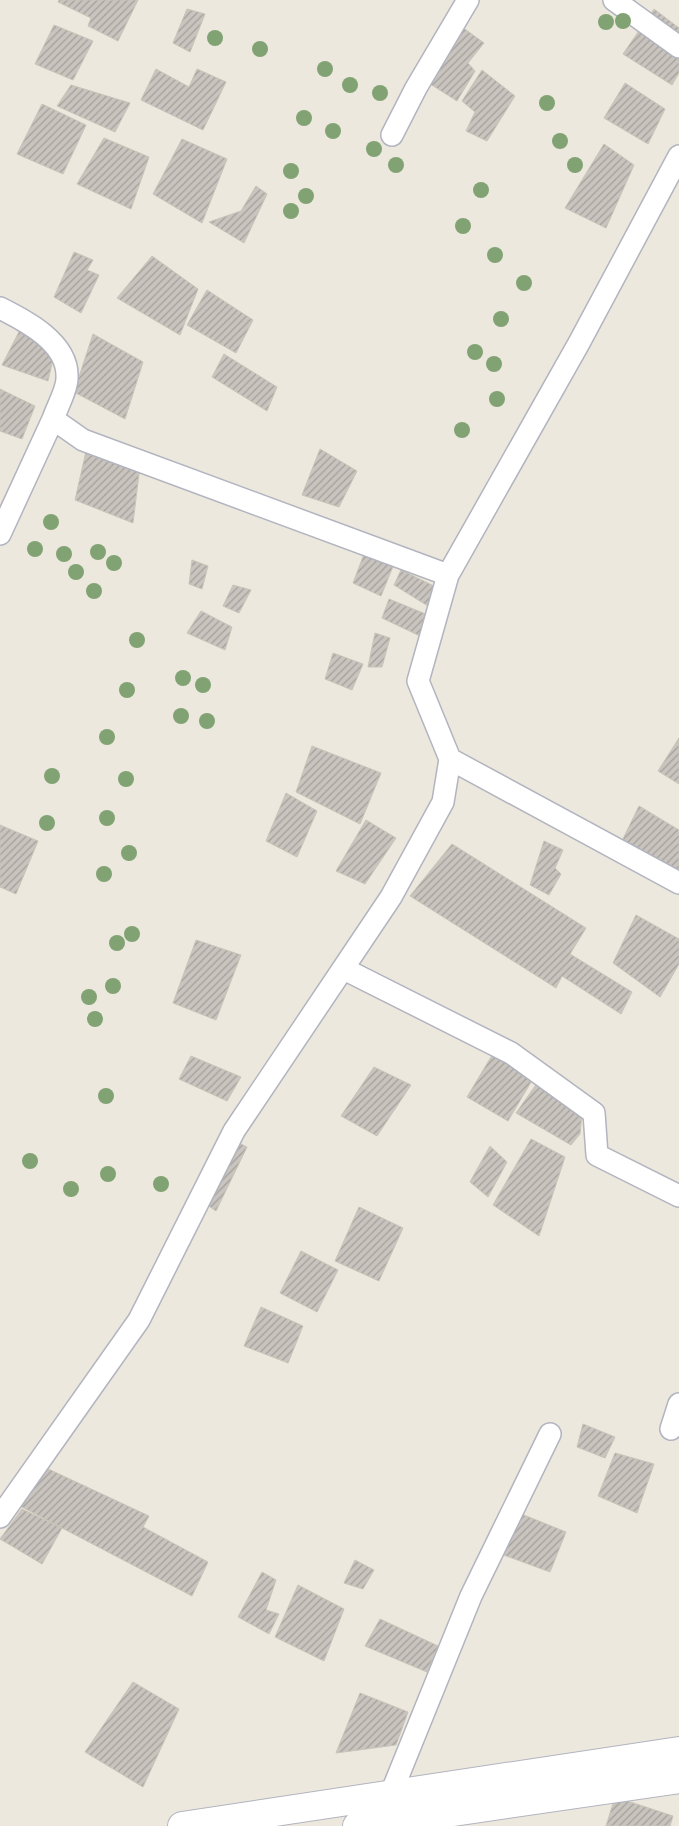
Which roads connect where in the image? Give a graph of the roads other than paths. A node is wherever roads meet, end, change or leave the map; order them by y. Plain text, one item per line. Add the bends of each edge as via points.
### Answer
1 (468, 0) edge
2 (614, 0) edge
3 (679, 47) edge
4 (392, 135) dead end
5 (679, 156) edge
6 (0, 308) edge
7 (53, 419) junction
8 (0, 534) edge
9 (448, 575) junction
10 (450, 759) junction
11 (679, 883) edge
12 (344, 969) junction
13 (679, 1196) edge
14 (679, 1404) edge
15 (671, 1429) dead end
16 (550, 1434) dead end
17 (0, 1517) edge
18 (679, 1751) edge
19 (679, 1779) edge
20 (390, 1796) junction
21 (182, 1826) edge
22 (357, 1826) edge

1 - 4 street
2 - 3 street
5 - 9 street via 579,343
6 - 7 street via 21,318 60,349 67,378
7 - 8 street
7 - 9 street via 83,440
9 - 10 street via 418,681
10 - 11 street
10 - 12 street via 443,802 392,897
12 - 13 street via 511,1053 594,1113 597,1155
12 - 17 street via 234,1131 139,1320
14 - 15 street
16 - 20 street via 470,1596
18 - 20 main road
19 - 22 main road
20 - 21 main road

